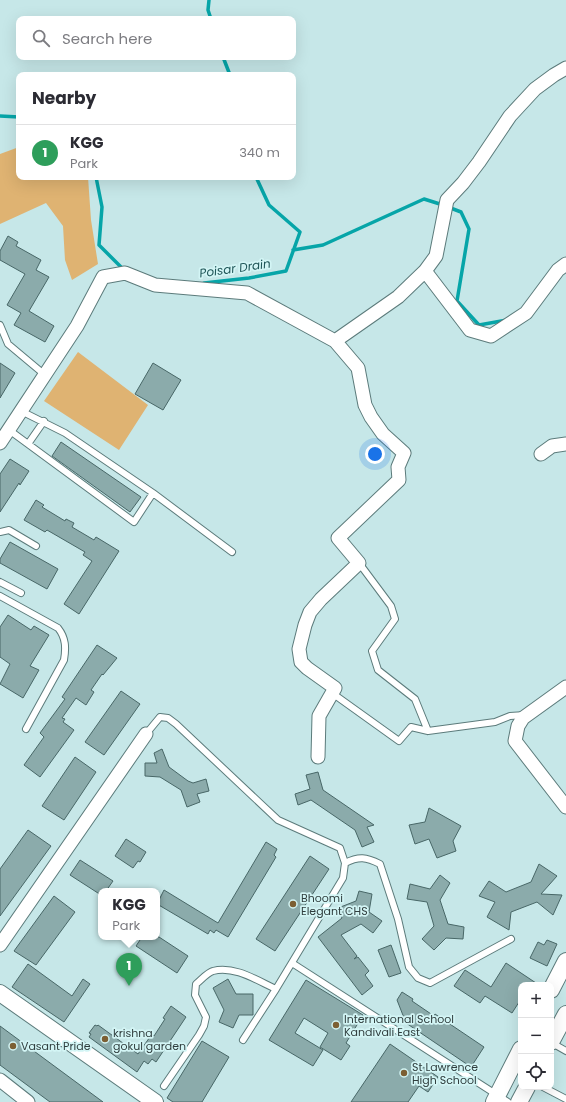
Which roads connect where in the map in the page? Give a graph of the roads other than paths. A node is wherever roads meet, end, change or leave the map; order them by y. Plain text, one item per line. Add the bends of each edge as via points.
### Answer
1 (566, 68) edge
2 (566, 264) edge
3 (425, 271) junction
4 (0, 325) edge
5 (335, 341) junction
6 (44, 375) junction
7 (21, 411) junction
8 (44, 422) junction
9 (9, 430) junction
10 (0, 443) edge
11 (28, 444) junction
12 (566, 444) edge
13 (541, 454) dead end
14 (153, 493) junction
15 (0, 532) edge
16 (36, 546) dead end
17 (232, 552) dead end
18 (359, 563) junction
19 (0, 582) edge
20 (21, 593) dead end
21 (0, 596) edge
22 (566, 687) edge
23 (332, 693) junction
24 (528, 714) junction
25 (26, 729) dead end
26 (428, 731) junction
27 (146, 734) joint
28 (318, 758) dead end
29 (566, 807) edge
30 (345, 863) junction
31 (511, 939) dead end
32 (0, 945) edge
33 (566, 961) edge
34 (292, 963) junction
35 (554, 984) edge
36 (276, 989) junction
37 (0, 993) edge
38 (566, 1014) edge
39 (554, 1037) edge
40 (243, 1040) dead end
41 (554, 1045) edge
42 (566, 1051) edge
43 (519, 1054) edge
44 (0, 1080) edge
45 (164, 1086) dead end
46 (525, 1090) edge
47 (549, 1090) edge
48 (566, 1099) edge
49 (500, 1100) edge
50 (28, 1102) edge
51 (155, 1102) edge
52 (519, 1102) edge

1 - 3 street via 535,90 510,116 479,162 448,200 436,256
2 - 3 street via 558,270 526,313 491,336 470,330
3 - 5 street via 398,297
4 - 6 lane via 8,344
5 - 6 street via 247,293 155,285 125,273 103,277 77,326
5 - 18 street via 358,368 365,405 371,417 383,434 404,453 398,467 399,480 338,538
6 - 7 street
7 - 8 lane
7 - 9 street
8 - 11 lane
8 - 14 lane via 66,433
9 - 10 street
9 - 11 lane
11 - 14 lane via 134,522
12 - 13 street via 552,446
14 - 17 lane
15 - 16 lane via 8,530
18 - 23 street via 310,612 304,625 299,649 301,662 335,688
18 - 26 lane via 392,606 395,619 372,651 378,670 415,699
19 - 20 lane
21 - 25 lane via 58,628 66,648 64,660
22 - 24 street
23 - 26 lane via 399,741 411,727
23 - 28 street via 318,716
24 - 26 lane via 510,716 495,722
24 - 29 street via 518,726 515,741
27 - 30 lane via 160,717 168,718 278,820 340,848
27 - 32 street
30 - 31 lane via 354,859 369,858 380,864 410,967 418,978 430,982
30 - 34 lane via 343,878
33 - 35 street
34 - 36 lane
34 - 49 lane
36 - 40 lane
36 - 45 lane via 238,972 225,970 212,971 196,984 195,995 206,1017 204,1026
37 - 51 street
38 - 39 street
41 - 42 lane
43 - 49 street
44 - 50 street
46 - 52 street
47 - 48 lane

